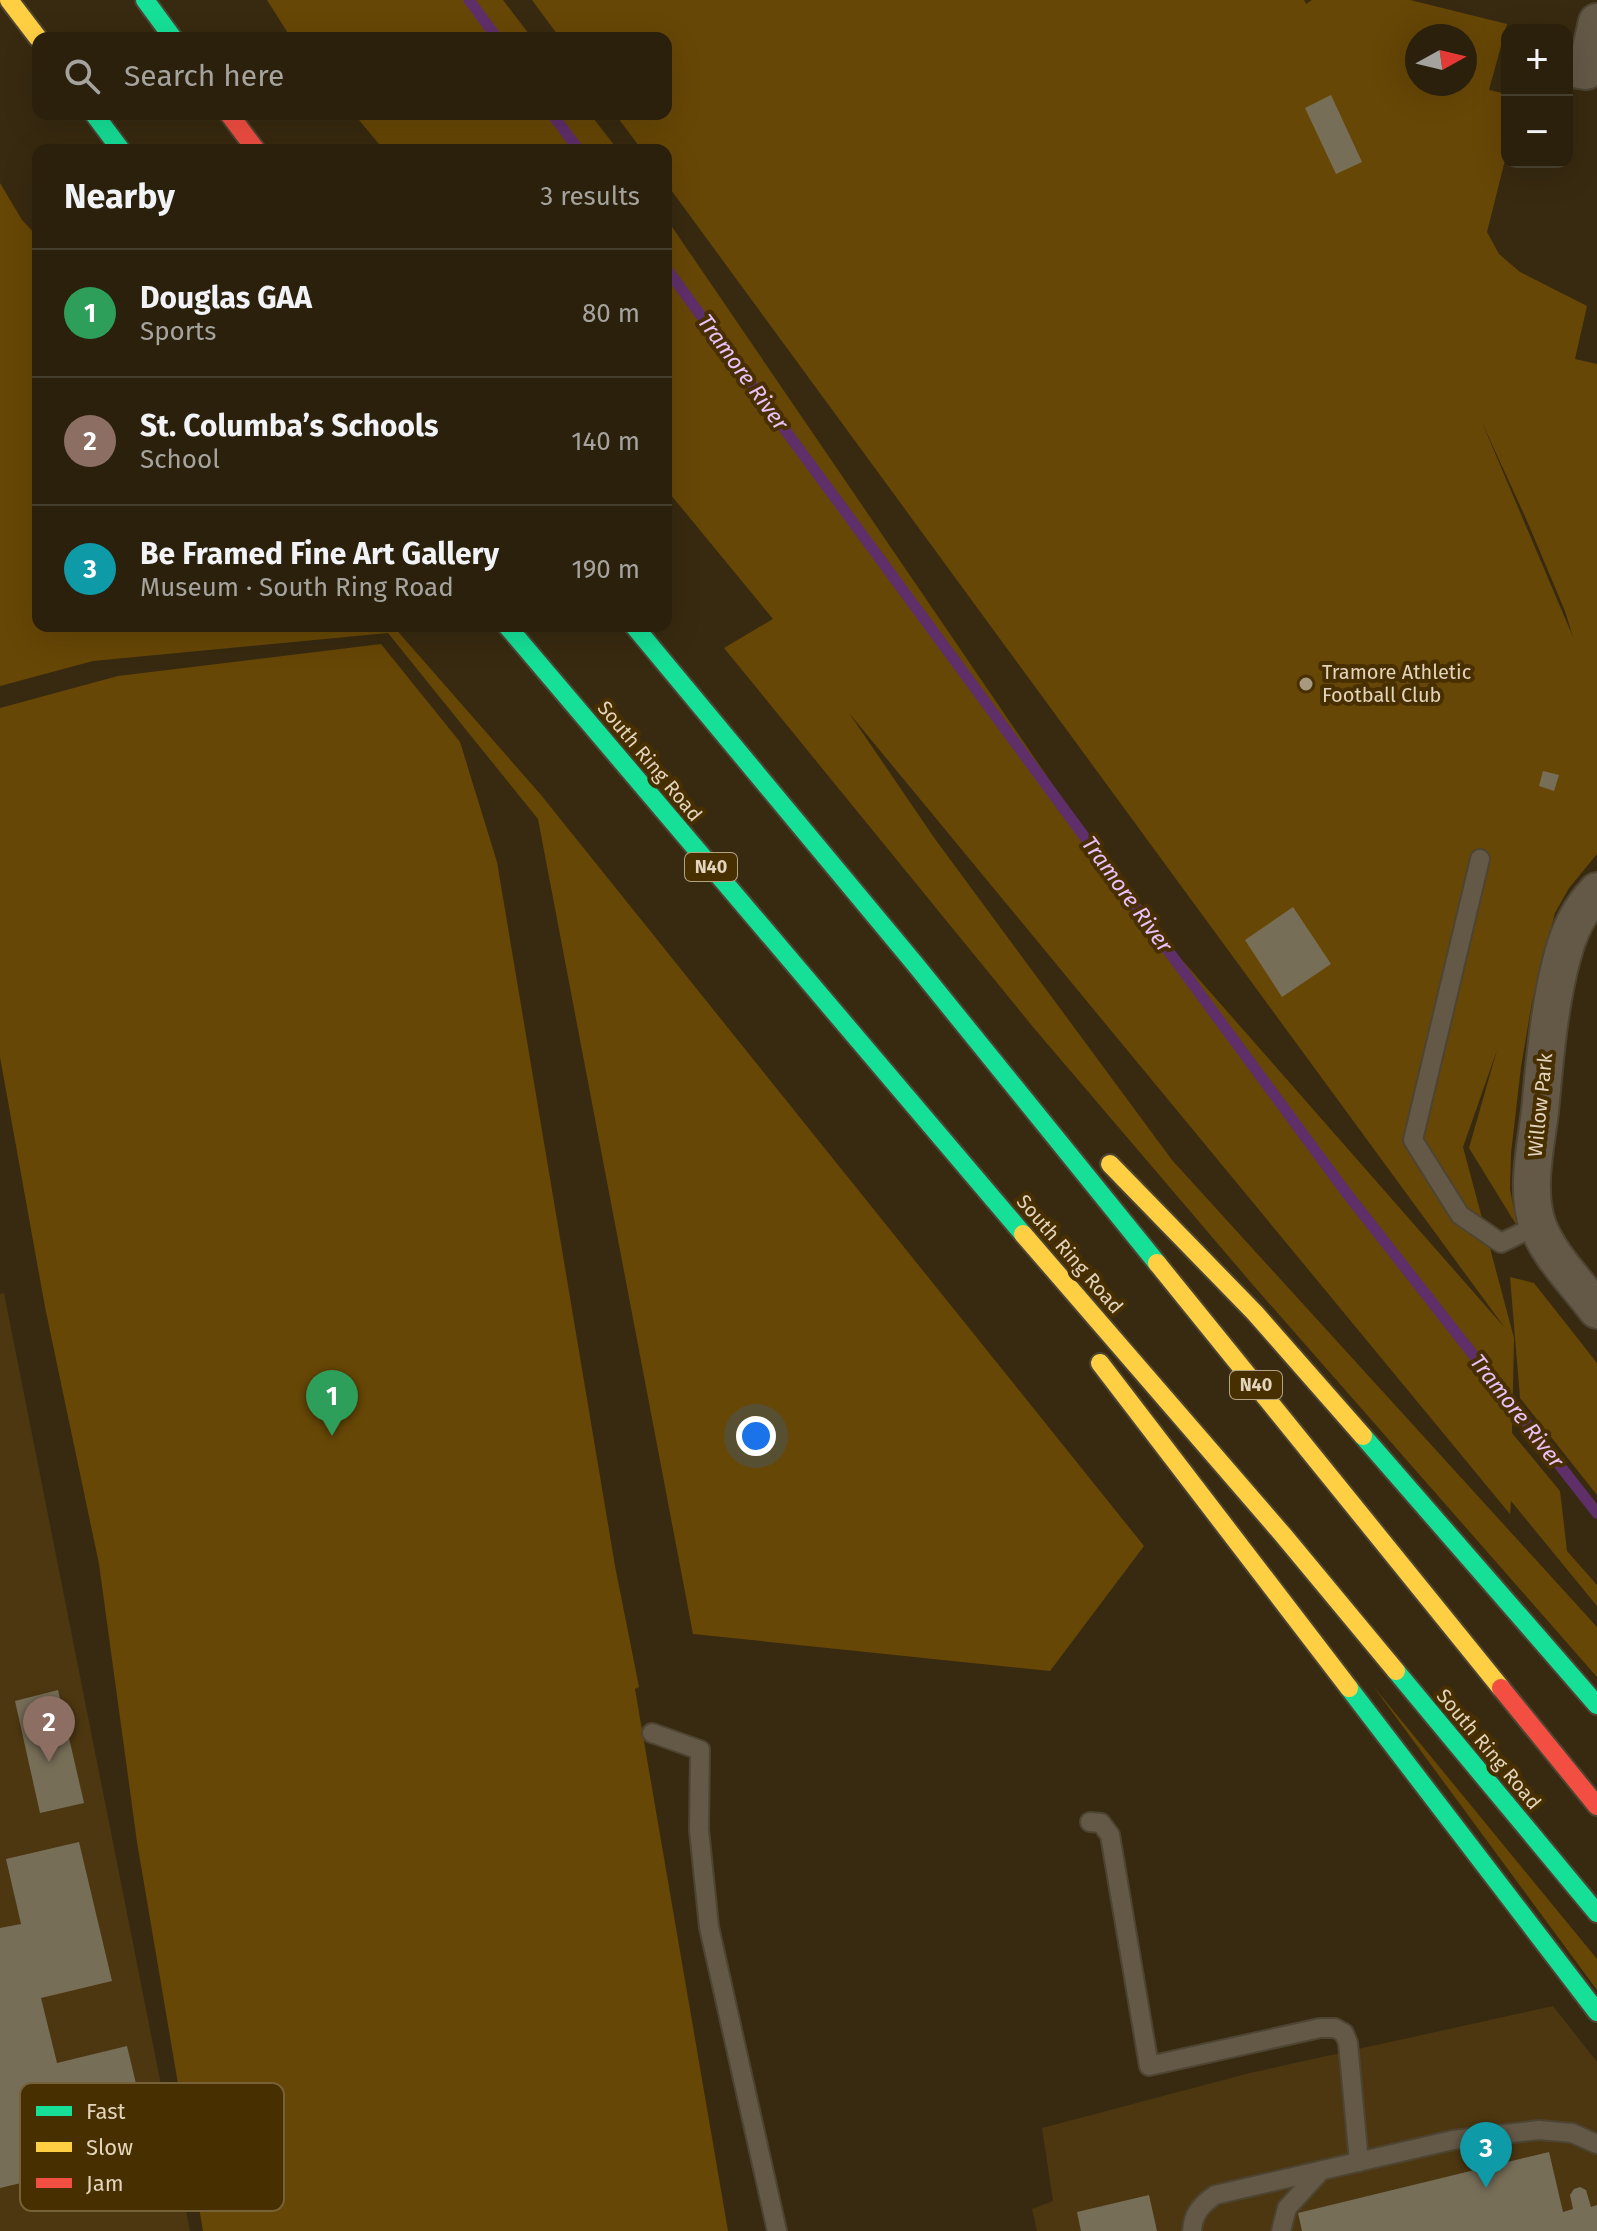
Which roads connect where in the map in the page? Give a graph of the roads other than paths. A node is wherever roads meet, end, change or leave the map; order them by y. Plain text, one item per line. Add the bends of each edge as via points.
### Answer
1 (9, 0) edge
2 (145, 0) edge
3 (1597, 22) edge
4 (33, 32) edge
5 (169, 32) edge
6 (1573, 69) edge
7 (98, 120) edge
8 (234, 120) edge
9 (116, 144) edge
10 (252, 144) edge
11 (512, 632) edge
12 (639, 632) edge
13 (1480, 859) dead end
14 (1597, 891) edge
15 (915, 964) junction
16 (914, 1109) junction
17 (1058, 1111) dead end
18 (1102, 1156) dead end
19 (1538, 1225) junction
20 (1044, 1287) dead end
21 (1597, 1310) edge
22 (1091, 1350) dead end
23 (1597, 1705) edge
24 (652, 1733) dead end
25 (1597, 1806) edge
26 (1090, 1822) dead end
27 (1597, 1913) edge
28 (1597, 2012) edge
29 (1597, 2144) edge
30 (1359, 2162) junction
31 (1320, 2172) junction
32 (777, 2231) edge
33 (1192, 2231) edge
34 (1281, 2231) edge

1 - 4 highway
2 - 5 highway
3 - 6 street via 1586,71
7 - 9 highway
8 - 10 highway
11 - 16 highway, South Ring Road / N40
12 - 15 highway, N40
13 - 19 lane via 1413,1140 1460,1215 1501,1243
14 - 19 street, Willow Park via 1575,921 1560,968 1534,1165
15 - 17 highway
15 - 25 highway, N40
16 - 20 highway
16 - 27 highway, South Ring Road / N40 via 1284,1536
18 - 23 highway via 1255,1313
19 - 21 street, Willow Park
22 - 28 highway
24 - 32 lane via 700,1750 699,1830 709,1927
26 - 30 lane via 1101,1823 1110,1835 1149,2066 1335,2028 1348,2043
29 - 30 lane via 1572,2133 1539,2130 1453,2140
30 - 31 lane
31 - 33 lane via 1215,2195 1202,2205
31 - 34 lane via 1287,2208

